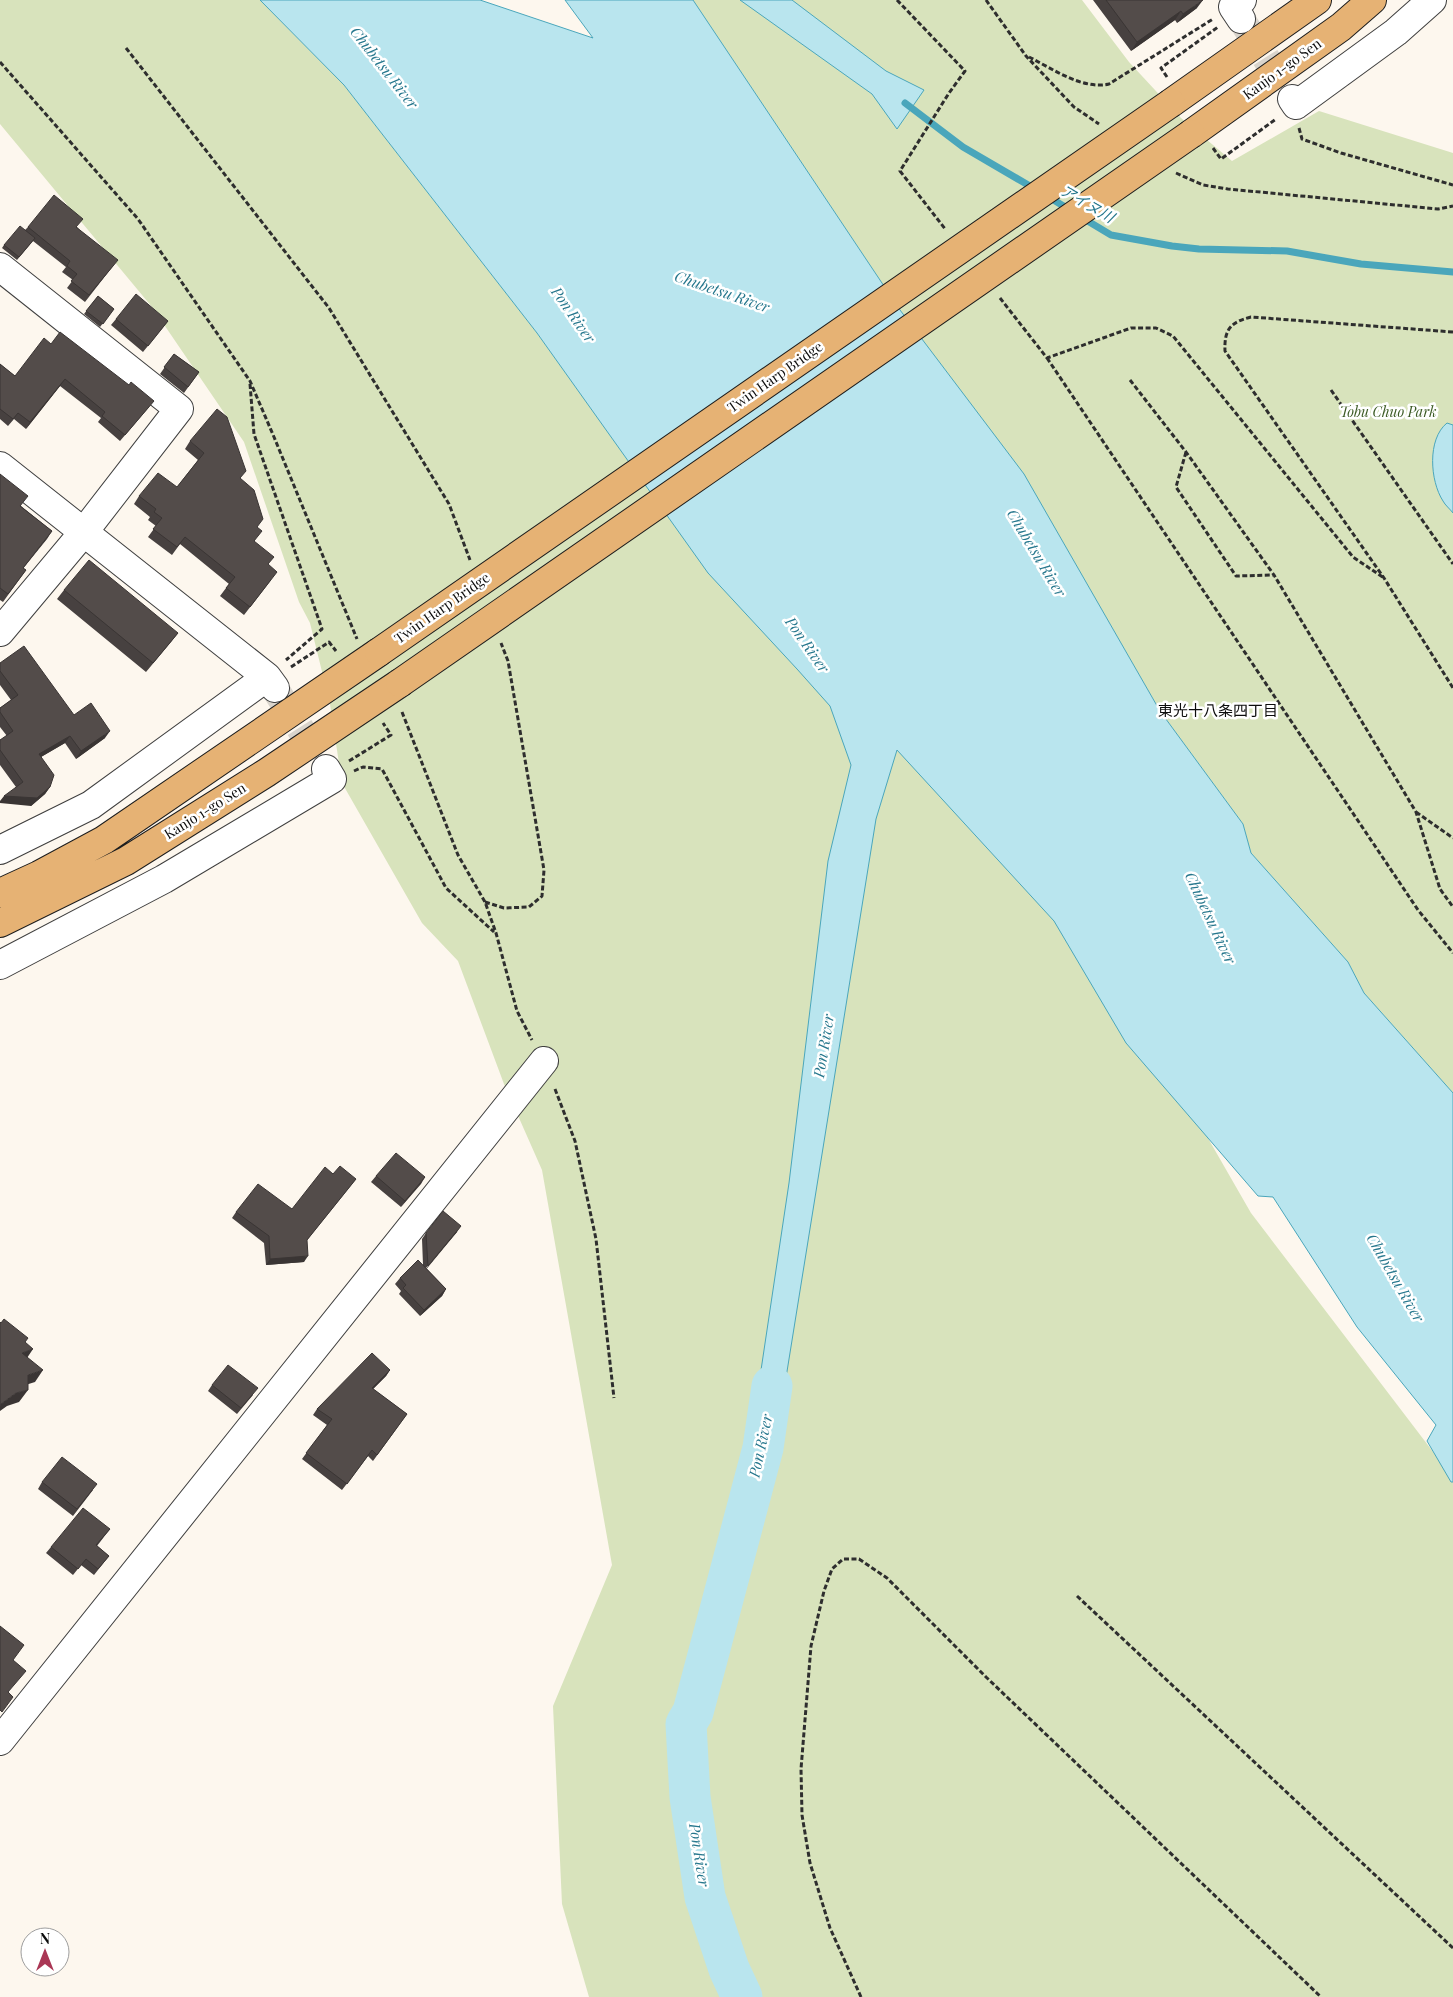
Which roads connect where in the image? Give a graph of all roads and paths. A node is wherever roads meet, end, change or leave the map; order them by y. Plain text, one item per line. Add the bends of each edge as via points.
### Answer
1 (897, 0) edge
2 (986, 0) edge
3 (1317, 0) edge
4 (1372, 0) edge
5 (1432, 0) edge
6 (1234, 13) edge
7 (126, 48) dead end
8 (1026, 56) junction
9 (0, 62) edge
10 (1161, 68) dead end
11 (1288, 107) joint
12 (1107, 129) dead end
13 (1302, 139) dead end
14 (1201, 140) junction
15 (1173, 172) dead end
16 (1453, 185) edge
17 (1453, 206) edge
18 (949, 233) dead end
19 (0, 267) edge
20 (998, 295) dead end
21 (1453, 332) edge
22 (1047, 358) junction
23 (1130, 380) dead end
24 (250, 381) junction
25 (1331, 390) dead end
26 (1186, 452) junction
27 (0, 466) edge
28 (83, 533) junction
29 (1453, 564) edge
30 (473, 568) dead end
31 (1274, 575) junction
32 (1384, 578) junction
33 (0, 632) edge
34 (501, 642) dead end
35 (369, 647) junction
36 (340, 656) dead end
37 (270, 682) junction
38 (1453, 688) edge
39 (383, 723) dead end
40 (329, 774) junction
41 (1416, 812) junction
42 (1453, 838) edge
43 (0, 850) edge
44 (0, 893) edge
45 (485, 902) dead end
46 (1453, 907) edge
47 (0, 923) edge
48 (496, 933) dead end
49 (1453, 953) edge
50 (0, 965) edge
51 (544, 1061) dead end
52 (1077, 1596) dead end
53 (0, 1741) edge
54 (1453, 1948) edge
55 (861, 1997) edge
56 (1322, 1997) edge

1 - 18 path via 966,71 900,171
2 - 8 path
3 - 35 main road, Twin Harp Bridge, bridge via 1171,103
4 - 14 main road, Kanjo 1-go Sen
5 - 11 street via 1396,32
6 - 8 path via 1109,84 1091,85
6 - 10 path
7 - 30 path via 328,308 449,504
8 - 12 path via 1074,107
9 - 24 path via 138,219
11 - 14 path via 1221,159
13 - 16 path
14 - 47 main road, Kanjo 1-go Sen, bridge via 266,773 126,861
15 - 17 path via 1204,185 1228,189 1438,209
19 - 28 street via 179,409
20 - 22 path
21 - 32 path via 1251,317 1229,328 1224,339 1224,351
22 - 32 path via 1132,328 1156,328 1173,336 1353,557
22 - 49 path via 1418,910
23 - 26 path
24 - 35 path
24 - 37 path via 254,434 322,629
25 - 29 path
26 - 31 path
26 - 31 path via 1176,488 1236,576
27 - 28 street
28 - 33 street
28 - 37 street via 246,659
31 - 41 path
32 - 38 path
34 - 45 path via 508,661 544,870 542,896 529,907 504,908
35 - 44 main road via 104,840
36 - 37 path via 329,642
37 - 43 street via 90,805
39 - 40 path via 391,735
40 - 48 path via 363,767 382,770 446,888
40 - 50 street via 164,879
41 - 42 path
41 - 46 path via 1440,890
51 - 53 street
52 - 54 path
55 - 56 path via 830,1928 810,1863 802,1815 801,1769 811,1646 832,1569 843,1559 859,1559 887,1578 986,1677

